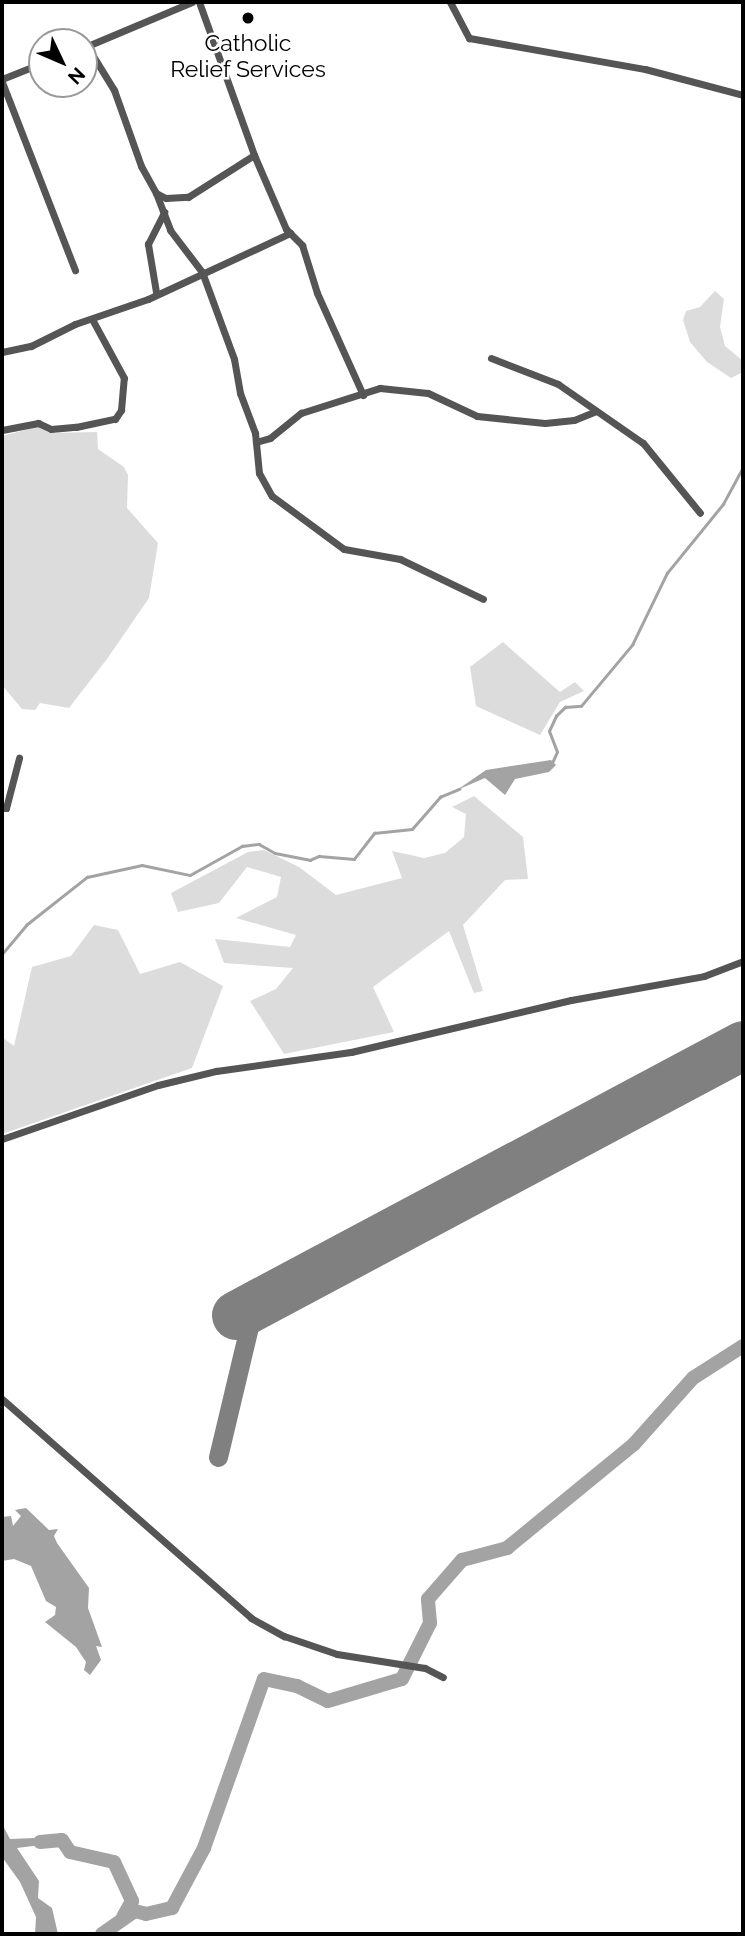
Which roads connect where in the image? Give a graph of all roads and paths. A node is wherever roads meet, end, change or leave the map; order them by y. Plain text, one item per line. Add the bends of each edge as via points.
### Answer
1 (192, 2) edge
2 (199, 2) edge
3 (450, 2) edge
4 (98, 42) edge
5 (98, 65) edge
6 (28, 70) edge
7 (2, 80) edge
8 (743, 95) edge
9 (254, 155) junction
10 (156, 193) junction
11 (164, 212) junction
12 (290, 233) junction
13 (75, 270) dead end
14 (202, 272) junction
15 (156, 292) junction
16 (92, 319) junction
17 (3, 350) edge
18 (491, 358) dead end
19 (363, 395) junction
20 (596, 411) junction
21 (2, 430) edge
22 (256, 442) junction
23 (700, 513) dead end
24 (483, 599) dead end
25 (19, 758) dead end
26 (2, 808) edge
27 (743, 961) edge
28 (2, 1139) edge
29 (2, 1399) edge
30 (443, 1677) dead end

1 - 4 street
2 - 9 street
3 - 8 street via 469,38 645,69
5 - 10 street via 114,90 141,166
6 - 7 street
7 - 13 street
9 - 10 street via 188,197 166,198
9 - 12 street
10 - 11 street
11 - 14 street via 170,230
11 - 15 street via 148,244
12 - 14 street
12 - 19 street via 302,245 317,293
14 - 15 street
14 - 22 street via 234,359
15 - 16 street
16 - 17 street via 31,345
16 - 21 street via 124,378 121,411 115,419 76,427 51,429 38,423
18 - 20 street via 558,384
19 - 20 street via 380,388 428,393 477,416 545,423 574,421
19 - 22 street via 301,414 270,438
20 - 23 street via 643,443
22 - 24 street via 259,473 272,496 312,528 344,549 400,559
25 - 26 street via 6,808
27 - 28 street via 704,976 571,1000 351,1052 216,1071 158,1085
29 - 30 street via 251,1618 284,1636 337,1654 425,1668

